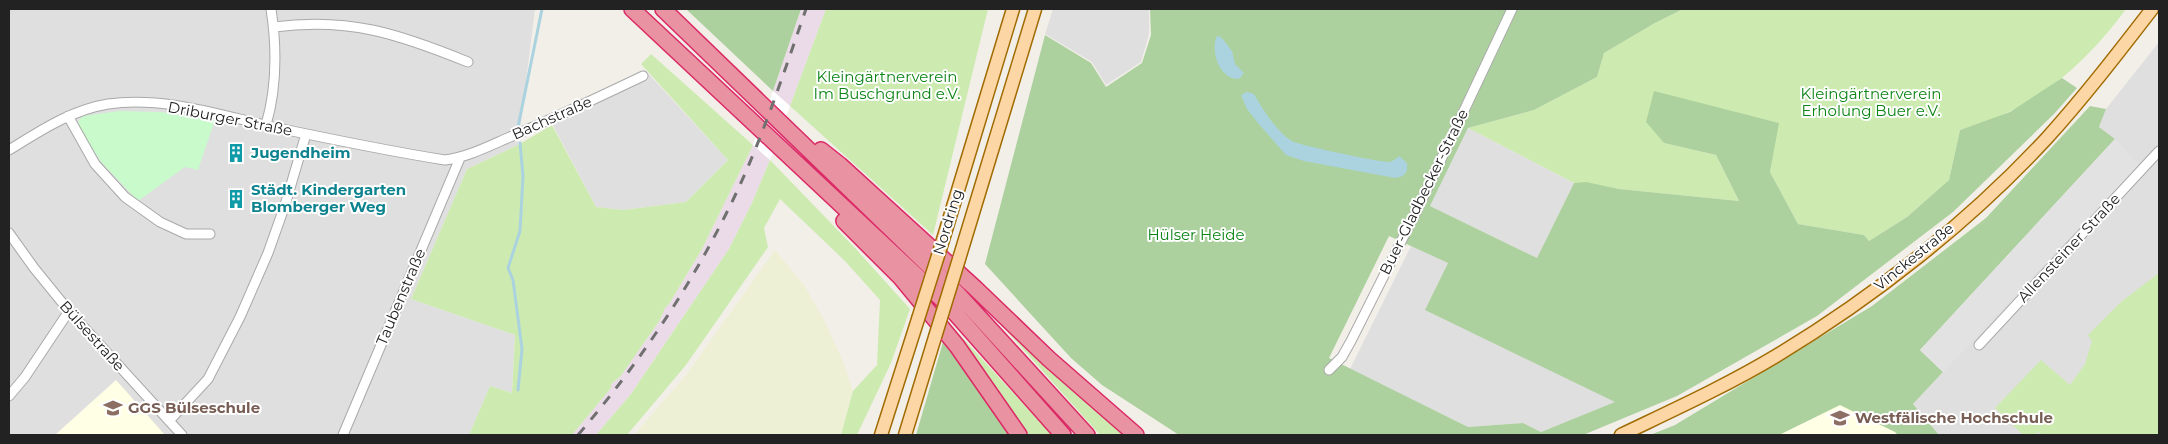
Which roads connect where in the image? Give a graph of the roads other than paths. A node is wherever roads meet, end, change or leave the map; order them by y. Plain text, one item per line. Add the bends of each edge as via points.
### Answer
1 (271, 9) edge
2 (632, 9) edge
3 (663, 9) edge
4 (1013, 9) edge
5 (1035, 9) edge
6 (1512, 9) edge
7 (2152, 9) edge
8 (274, 27) junction
9 (468, 62) dead end
10 (643, 76) dead end
11 (766, 108) junction
12 (742, 110) junction
13 (68, 116) junction
14 (266, 125) junction
15 (306, 134) junction
16 (9, 150) edge
17 (2159, 151) edge
18 (460, 158) junction
19 (9, 232) edge
20 (210, 234) dead end
21 (69, 310) junction
22 (1978, 345) dead end
23 (1330, 370) dead end
24 (9, 396) edge
25 (169, 421) junction
26 (182, 435) edge
27 (343, 435) edge
28 (881, 435) edge
29 (905, 435) edge
30 (1019, 435) edge
31 (1063, 435) edge
32 (1087, 435) edge
33 (1136, 435) edge
34 (1621, 435) edge

1 - 8 street
2 - 12 highway
3 - 11 highway
4 - 28 main road, Nordring, bridge
5 - 29 main road, Nordring, bridge
6 - 23 street, Buer-Gladbecker-Straße via 1372,299 1342,357
7 - 34 main road, Vinckestraße via 2046,139 1991,193 1922,252 1822,326 1775,356
8 - 9 street via 302,24 361,27 422,43
8 - 14 street via 276,70
10 - 18 street, Bachstraße via 569,112
11 - 32 highway via 958,294
11 - 33 highway via 840,165
12 - 30 highway via 786,161 901,278 957,346
12 - 31 highway via 948,305
13 - 14 street, Driburger Straße via 109,104 151,103 196,108
13 - 16 street, Driburger Straße
13 - 20 street via 95,164 126,197 160,222 186,234
14 - 15 street, Driburger Straße
15 - 18 street, Driburger Straße via 445,160
15 - 25 street via 274,237 240,317 208,379
17 - 22 street, Allensteiner Straße
18 - 27 street, Taubenstraße
19 - 21 street, Bülsestraße
21 - 24 street
21 - 25 street, Bülsestraße
25 - 26 street, Bülsestraße

